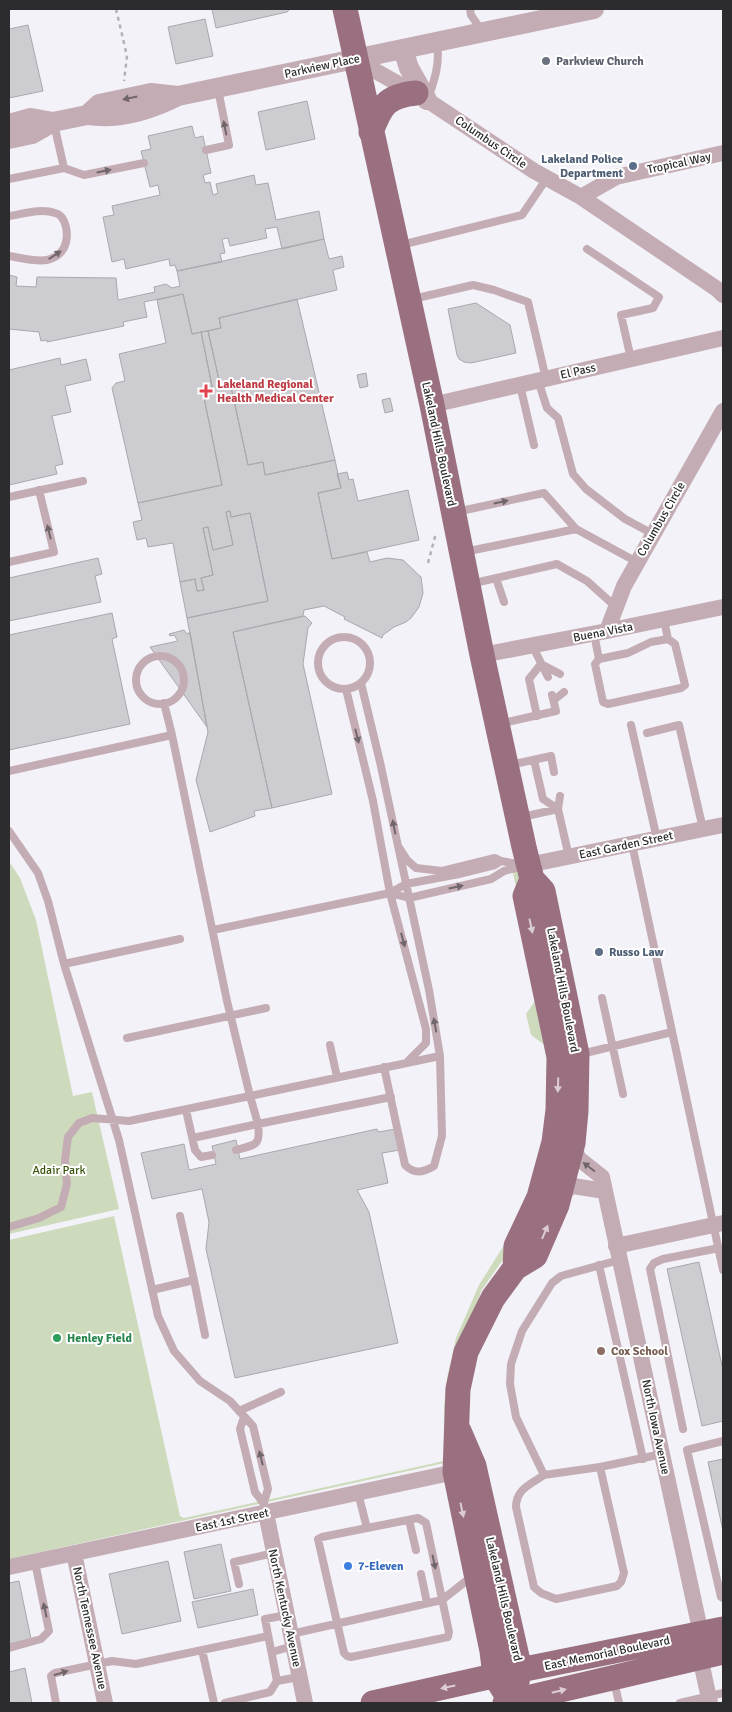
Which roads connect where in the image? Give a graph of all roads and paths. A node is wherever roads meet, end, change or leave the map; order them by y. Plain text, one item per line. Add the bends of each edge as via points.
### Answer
1 (116, 9) edge
2 (345, 9) edge
3 (470, 9) edge
4 (594, 9) edge
5 (483, 32) junction
6 (437, 42) junction
7 (403, 49) junction
8 (356, 60) junction
9 (124, 85) dead end
10 (217, 88) junction
11 (421, 97) junction
12 (53, 122) junction
13 (9, 124) edge
14 (371, 132) junction
15 (9, 140) edge
16 (206, 150) dead end
17 (723, 154) edge
18 (144, 163) dead end
19 (64, 168) junction
20 (547, 178) junction
21 (9, 179) edge
22 (581, 197) junction
23 (9, 216) edge
24 (396, 246) junction
25 (586, 249) dead end
26 (9, 256) edge
27 (723, 295) edge
28 (408, 300) junction
29 (723, 338) edge
30 (631, 359) junction
31 (542, 380) junction
32 (520, 385) junction
33 (432, 405) junction
34 (723, 411) edge
35 (534, 446) dead end
36 (83, 481) dead end
37 (39, 490) junction
38 (9, 496) edge
39 (454, 512) junction
40 (576, 529) junction
41 (436, 533) dead end
42 (653, 534) junction
43 (462, 552) junction
44 (9, 562) edge
45 (638, 562) junction
46 (428, 563) dead end
47 (496, 578) junction
48 (468, 585) junction
49 (504, 602) dead end
50 (616, 607) junction
51 (723, 607) edge
52 (664, 620) junction
53 (600, 633) junction
54 (668, 639) junction
55 (532, 645) junction
56 (482, 655) junction
57 (599, 658) junction
58 (542, 664) junction
59 (560, 674) dead end
60 (548, 677) dead end
61 (361, 683) junction
62 (346, 689) junction
63 (564, 692) dead end
64 (164, 703) junction
65 (537, 716) junction
66 (497, 725) junction
67 (631, 725) dead end
68 (647, 733) dead end
69 (172, 735) junction
70 (534, 760) junction
71 (506, 766) junction
72 (9, 771) edge
73 (554, 772) dead end
74 (560, 796) dead end
75 (558, 809) junction
76 (518, 818) junction
77 (723, 825) edge
78 (702, 829) junction
79 (9, 831) edge
80 (657, 838) junction
81 (632, 844) junction
82 (398, 846) junction
83 (568, 857) junction
84 (501, 861) junction
85 (530, 872) junction
86 (406, 884) junction
87 (390, 893) junction
88 (409, 898) junction
89 (213, 930) junction
90 (180, 939) dead end
91 (64, 964) junction
92 (602, 998) dead end
93 (266, 1008) dead end
94 (230, 1015) junction
95 (672, 1032) junction
96 (127, 1038) dead end
97 (330, 1045) dead end
98 (613, 1047) junction
99 (577, 1054) junction
100 (440, 1056) junction
101 (406, 1063) junction
102 (384, 1067) junction
103 (337, 1077) junction
104 (623, 1094) dead end
105 (250, 1096) junction
106 (391, 1097) junction
107 (186, 1110) junction
108 (113, 1120) junction
109 (258, 1124) junction
110 (192, 1138) junction
111 (572, 1143) junction
112 (236, 1150) dead end
113 (212, 1155) dead end
114 (605, 1191) junction
115 (557, 1205) junction
116 (180, 1216) dead end
117 (718, 1224) edge
118 (9, 1227) edge
119 (719, 1248) junction
120 (617, 1253) junction
121 (599, 1265) junction
122 (515, 1268) junction
123 (723, 1270) edge
124 (194, 1280) junction
125 (152, 1290) junction
126 (205, 1335) dead end
127 (281, 1392) dead end
128 (241, 1414) junction
129 (458, 1427) junction
130 (683, 1429) dead end
131 (723, 1441) edge
132 (662, 1454) junction
133 (643, 1459) junction
134 (600, 1467) junction
135 (455, 1472) junction
136 (544, 1475) junction
137 (358, 1493) junction
138 (265, 1508) junction
139 (409, 1520) junction
140 (367, 1528) junction
141 (416, 1550) dead end
142 (74, 1553) junction
143 (274, 1553) junction
144 (35, 1562) junction
145 (9, 1567) edge
146 (421, 1574) dead end
147 (476, 1578) junction
148 (239, 1584) dead end
149 (722, 1598) edge
150 (442, 1600) junction
151 (427, 1603) junction
152 (393, 1610) junction
153 (374, 1614) junction
154 (287, 1615) junction
155 (395, 1618) dead end
156 (337, 1622) junction
157 (376, 1623) dead end
158 (268, 1636) junction
159 (292, 1640) junction
160 (712, 1643) edge
161 (9, 1648) edge
162 (202, 1650) junction
163 (272, 1652) junction
164 (97, 1665) junction
165 (520, 1670) junction
166 (495, 1676) junction
167 (299, 1677) junction
168 (614, 1677) junction
169 (277, 1682) junction
170 (714, 1698) edge
171 (508, 1702) edge
172 (56, 1703) edge
173 (105, 1703) edge
174 (214, 1703) edge
175 (225, 1703) edge
176 (305, 1703) edge
177 (373, 1703) edge
178 (619, 1703) edge
179 (684, 1703) edge

1 - 9 path via 127,56
2 - 8 main road, Lakeland Hills Boulevard
3 - 5 lane
4 - 5 street, Parkview Place
5 - 6 street, Parkview Place
6 - 7 street, Parkview Place
6 - 11 lane via 437,75
7 - 8 street, Parkview Place
7 - 11 street
8 - 10 street, Parkview Place
8 - 11 street, Columbus Circle
8 - 14 main road, Lakeland Hills Boulevard
10 - 12 street, Parkview Place via 178,96 151,93 99,104 87,115
16 -> 10 lane via 229,145
11 - 14 main road via 402,94 391,98 379,110
11 - 20 street, Columbus Circle
12 - 13 street, Parkview Place via 31,118
12 - 15 street, Parkview Place via 32,134
12 - 19 lane
14 - 24 main road, Lakeland Hills Boulevard
17 - 22 street, Tropical Way via 616,177
19 -> 18 lane via 84,175
19 - 21 lane
20 - 22 street, Columbus Circle
20 - 24 lane via 522,215
22 - 27 street, Columbus Circle
26 -> 23 lane via 38,261 49,259 58,255 68,238 64,219 56,213 43,211
24 - 28 main road, Lakeland Hills Boulevard
25 - 30 lane via 659,297 652,308 621,315
28 - 31 lane via 472,285 528,302
28 - 33 main road, Lakeland Hills Boulevard
29 - 30 street, El Pass
30 - 31 street, El Pass
31 - 32 street, El Pass
31 - 42 lane via 547,408 558,418 573,474 586,489 625,519
32 - 33 street, El Pass
32 - 35 lane
33 - 39 main road, Lakeland Hills Boulevard
34 - 42 street, Columbus Circle
36 - 37 lane
37 - 38 lane
44 -> 37 lane via 54,552
39 -> 40 lane via 544,493
39 - 43 main road, Lakeland Hills Boulevard
40 - 43 lane
40 - 45 lane
41 - 46 path
42 - 45 street, Columbus Circle
43 - 48 main road, Lakeland Hills Boulevard
45 - 50 street, Columbus Circle
47 - 48 lane
47 - 49 lane
47 - 50 lane via 557,564 587,581
48 - 56 main road, Lakeland Hills Boulevard
50 - 53 street, Columbus Circle
51 - 52 street, Buena Vista
52 - 53 street, Buena Vista
52 - 54 lane
53 - 55 street, Buena Vista
53 - 57 lane
54 - 57 lane via 651,642 628,653
54 - 57 lane via 675,644 685,685 681,688 608,704 603,702 595,664
55 - 56 street, Buena Vista
55 - 58 lane
56 - 66 main road, Lakeland Hills Boulevard
58 - 59 lane
58 - 60 lane
58 - 65 lane via 529,679
61 - 62 lane
61 - 62 lane via 370,668 367,650 353,639 336,639 323,649 319,664 324,679
82 -> 61 lane
62 -> 87 lane via 373,801
63 - 65 lane via 553,698 556,711
64 - 64 lane via 178,696 184,682 183,674 175,661 152,657 136,674 138,690 149,701
64 - 69 lane
65 - 66 lane
66 - 71 main road, Lakeland Hills Boulevard
67 - 80 lane
68 - 78 lane via 679,725
69 - 72 lane
69 - 89 lane
70 - 71 lane
70 - 73 lane via 551,756
70 - 75 lane via 543,799
71 - 76 main road, Lakeland Hills Boulevard
74 - 75 lane
75 - 76 lane
75 - 83 lane
76 - 85 main road, Lakeland Hills Boulevard
77 - 78 street, East Garden Street
78 - 80 street, East Garden Street
79 - 91 lane via 38,873
80 - 81 street, East Garden Street
81 - 83 street, East Garden Street
81 - 95 lane
82 - 84 lane via 416,868 442,871 495,858
82 - 86 lane
83 - 85 street, East Garden Street
84 - 85 lane
84 - 86 lane via 459,874
88 -> 85 lane via 491,879 504,871
85 - 99 main road, Lakeland Hills Boulevard via 543,891
85 -> 122 main road, Lakeland Hills Boulevard via 525,896 559,1056 558,1110 554,1142 538,1197 516,1246
86 - 87 lane
86 - 88 lane
87 - 88 lane
87 - 89 lane
87 -> 101 lane via 426,1029 426,1043
100 -> 88 lane
89 - 94 lane
90 - 91 lane
91 - 108 lane
92 - 98 lane
93 - 94 lane
94 - 96 lane
94 - 105 lane
95 - 98 lane
95 - 117 lane
97 - 103 lane
98 - 99 lane
98 - 104 lane
99 - 111 main road, Lakeland Hills Boulevard
100 - 101 lane
100 - 106 lane via 442,1136 434,1166 426,1171 410,1170 406,1165
101 - 102 lane
102 - 103 lane
102 - 106 lane
103 - 105 lane
105 - 107 lane
105 - 109 lane
106 - 109 lane
107 - 108 lane via 129,1121
107 - 110 lane
108 - 118 lane via 92,1118 79,1123 68,1137 65,1160 67,1184 61,1208
108 - 125 lane
109 - 110 lane
109 - 112 lane via 260,1137 257,1142
110 - 113 lane via 201,1157
114 -> 111 street, North Iowa Avenue via 602,1177 578,1158
111 - 115 main road, Lakeland Hills Boulevard
114 - 115 street via 573,1186 565,1190
114 - 120 street, North Iowa Avenue
122 -> 115 main road, Lakeland Hills Boulevard via 534,1256
116 - 124 lane
117 - 119 lane
117 - 120 street
119 - 123 lane
119 - 130 lane via 663,1259 650,1268
120 - 121 lane
120 - 132 street, North Iowa Avenue
121 - 133 lane
121 - 136 lane via 560,1276 552,1283 522,1331 511,1364 510,1384 516,1417
122 - 129 main road, Lakeland Hills Boulevard via 493,1298 466,1352 458,1389
124 - 125 lane
124 - 126 lane
125 - 128 lane via 158,1316 174,1351 200,1381 230,1401
127 - 128 lane
128 - 138 lane via 240,1428 255,1492
138 -> 128 lane via 268,1490 253,1426
129 - 135 main road, Lakeland Hills Boulevard
129 - 165 main road, Lakeland Hills Boulevard via 474,1466
131 - 149 lane via 687,1450
132 - 133 lane
132 - 160 street, North Iowa Avenue
133 - 134 lane
134 - 136 lane
134 - 136 lane via 624,1572 621,1582 617,1586 556,1599 534,1587 516,1507 520,1492
135 - 137 street, East 1st Street
135 -> 147 main road, Lakeland Hills Boulevard
137 - 138 street, East 1st Street
137 - 140 lane
138 - 142 street, East 1st Street
138 - 143 street, North Kentucky Avenue
139 - 140 lane
139 - 141 lane
139 -> 150 lane via 418,1518 426,1523
140 - 156 lane via 318,1539
142 - 144 street, East 1st Street
142 - 164 street, North Tennessee Avenue
143 - 148 lane via 234,1562
143 - 154 street, North Kentucky Avenue
144 - 145 street, East 1st Street
161 -> 144 lane via 40,1639 49,1631
146 - 151 lane
147 - 150 lane via 466,1581
147 - 166 main road, Lakeland Hills Boulevard
150 - 151 lane
150 - 156 lane via 448,1637 421,1639 347,1656
151 - 152 lane via 413,1610
152 - 153 lane
152 - 155 lane
153 - 156 lane
153 - 157 lane
154 - 158 lane via 265,1620
154 - 159 street, North Kentucky Avenue
156 - 159 lane
158 - 162 lane
158 - 163 lane
159 - 163 lane
159 - 167 street, North Kentucky Avenue
160 - 165 main road, East Memorial Boulevard
160 - 168 main road, East Memorial Boulevard
160 - 170 street, North Iowa Avenue
162 - 164 lane via 136,1664 112,1661
162 - 174 lane
163 - 169 lane
172 -> 164 lane via 52,1676
164 - 173 street, North Tennessee Avenue
165 - 166 main road, East Memorial Boulevard
165 - 171 main road, Lakeland Hills Boulevard
166 - 171 main road, Lakeland Hills Boulevard
166 -> 177 main road, East Memorial Boulevard
167 - 169 lane
167 - 176 street, North Kentucky Avenue
171 -> 168 main road, East Memorial Boulevard
168 - 178 lane
169 - 175 lane via 270,1692
170 - 179 lane

